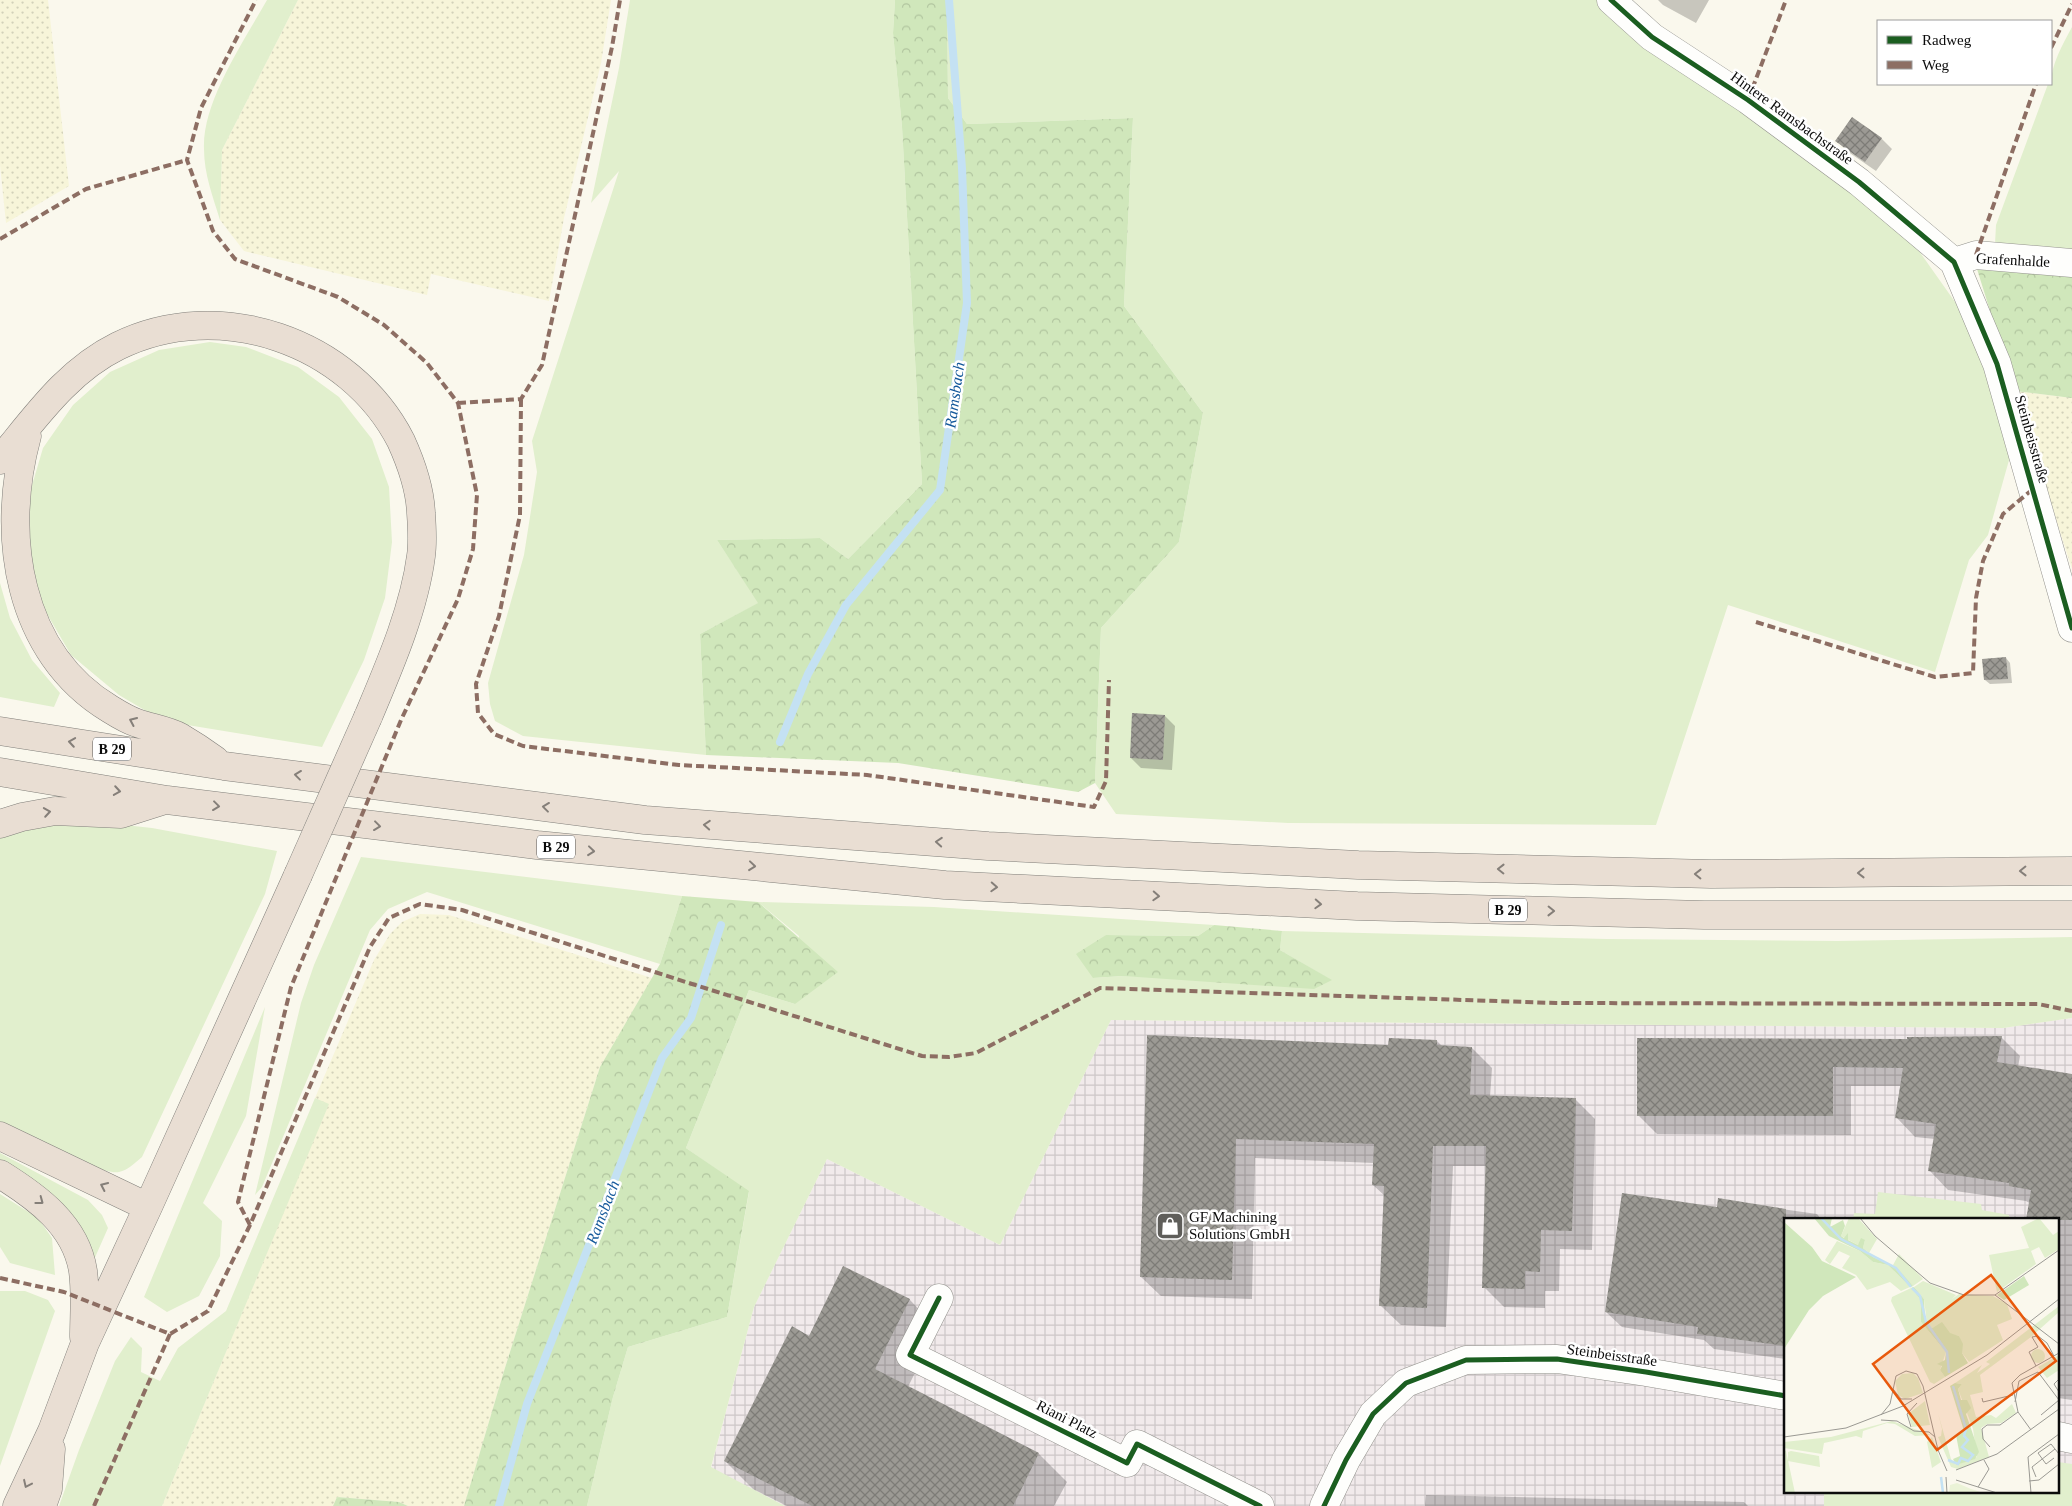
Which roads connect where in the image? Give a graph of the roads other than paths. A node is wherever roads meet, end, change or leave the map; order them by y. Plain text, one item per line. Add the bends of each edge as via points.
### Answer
1 (1611, 0) edge
2 (1954, 262) junction
3 (2072, 263) edge
4 (40, 413) junction
5 (0, 460) edge
6 (2072, 628) edge
7 (0, 731) edge
8 (224, 766) junction
9 (0, 772) edge
10 (168, 800) junction
11 (0, 824) edge
12 (2072, 871) edge
13 (2072, 915) edge
14 (0, 1136) edge
15 (0, 1174) edge
16 (148, 1207) junction
17 (939, 1298) dead end
18 (85, 1342) junction
19 (1784, 1396) edge
20 (52, 1431) junction
21 (17, 1506) edge
22 (42, 1506) edge
23 (1260, 1506) edge
24 (1324, 1506) edge

1 - 2 street, Hintere Ramsbachstraße via 1652,37 1748,100 1859,182
2 - 3 street, Grafenhalde via 1976,255
2 - 6 street, Steinbeisstraße via 1997,364
4 - 5 highway
8 -> 4 highway via 179,736 134,722 86,693 48,652 33,628 13,575 8,519 10,491 17,464
4 - 16 highway, bridge via 74,375 110,350 141,336 192,326 243,328 294,342 322,356 363,388 381,408 408,457 421,510 421,555 415,585 388,668
8 -> 7 highway, B 29
12 -> 8 highway, B 29 via 1711,874 1358,865 988,846 645,820
9 -> 10 highway, B 29
11 -> 10 highway via 22,816 55,811 121,814
10 -> 13 highway, B 29 via 537,846 945,885 1357,906 1704,915
16 -> 14 highway
15 -> 18 highway via 47,1207 65,1227 77,1249 83,1271
16 - 18 highway
17 - 23 street, Riani Platz via 910,1354 1127,1463 1137,1444
18 - 20 highway
19 - 24 street, Steinbeisstraße via 1557,1359 1466,1360 1406,1384 1373,1414
20 -> 21 highway
20 - 22 highway via 48,1490

